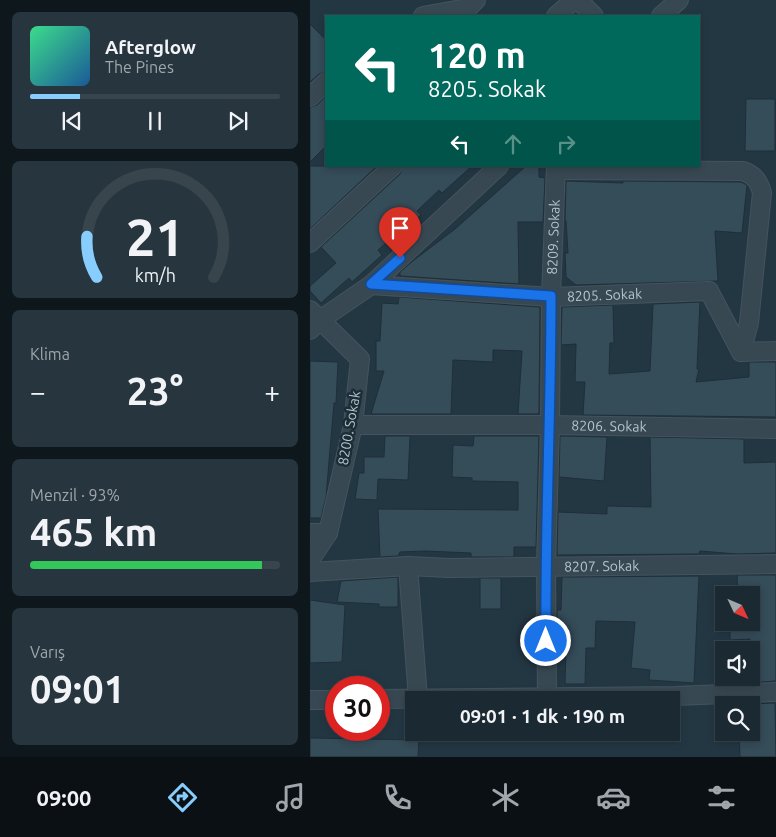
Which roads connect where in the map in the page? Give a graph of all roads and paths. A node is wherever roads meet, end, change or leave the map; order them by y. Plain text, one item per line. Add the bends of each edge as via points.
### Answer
1 (476, 0) edge
2 (574, 0) edge
3 (578, 0) edge
4 (679, 0) edge
5 (429, 15) edge
6 (557, 15) edge
7 (593, 15) edge
8 (662, 15) edge
9 (325, 83) edge
10 (310, 98) edge
11 (392, 167) edge
12 (498, 167) edge
13 (556, 168) edge
14 (310, 243) edge
15 (371, 284) junction
16 (551, 296) junction
17 (313, 320) edge
18 (776, 351) edge
19 (741, 352) junction
20 (352, 425) junction
21 (550, 425) junction
22 (776, 429) edge
23 (328, 532) junction
24 (310, 533) edge
25 (310, 560) edge
26 (776, 564) edge
27 (408, 566) junction
28 (546, 566) junction
29 (310, 572) edge
30 (417, 691) edge
31 (547, 691) edge
32 (776, 692) edge
33 (680, 696) edge
34 (405, 698) edge
35 (390, 699) edge
36 (310, 700) edge
37 (325, 700) edge

1 - 5 street via 468,8
2 - 6 street
3 - 7 street
4 - 8 street
9 - 10 street
11 - 14 street
12 - 15 street
13 - 16 street, 8209. Sokak
13 - 19 street via 743,171 755,178 762,193 749,323
15 - 16 street, 8205. Sokak
15 - 17 street
16 - 19 street, 8205. Sokak via 709,291
16 - 21 street, 8209. Sokak
17 - 20 street, 8200. Sokak via 360,359
18 - 19 street
20 - 21 street, 8206. Sokak
20 - 23 street, 8200. Sokak
21 - 22 street, 8206. Sokak
21 - 28 street, 8209. Sokak
23 - 24 street
23 - 25 street, 8200. Sokak
26 - 28 street, 8207. Sokak
27 - 28 street, 8207. Sokak
27 - 29 street, 8207. Sokak
27 - 30 street
28 - 31 street, 8209. Sokak
32 - 33 street
34 - 35 street
36 - 37 street

